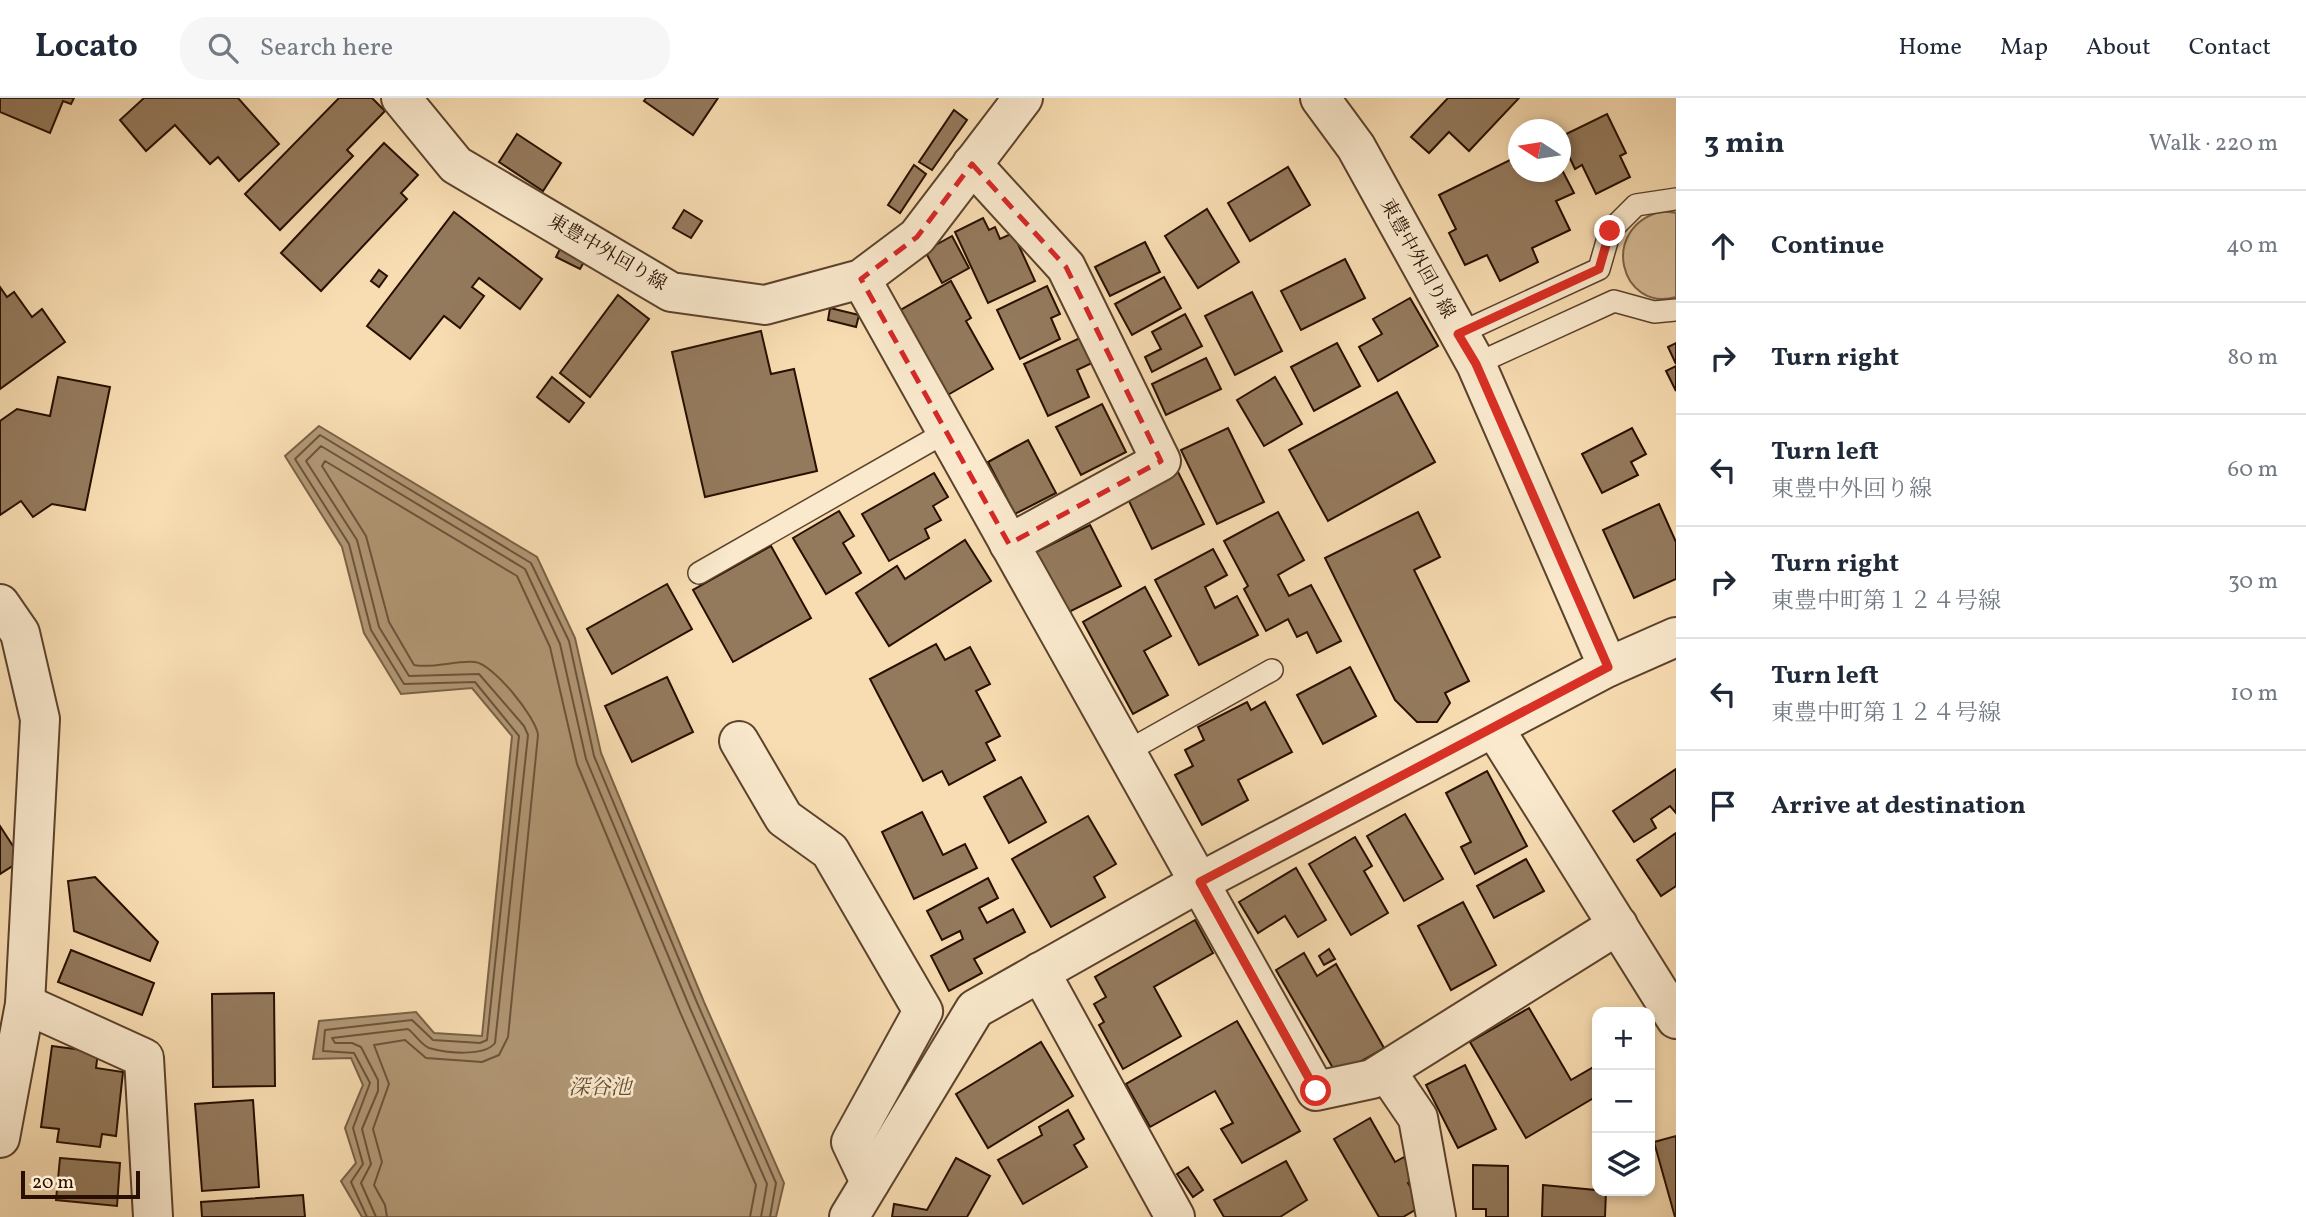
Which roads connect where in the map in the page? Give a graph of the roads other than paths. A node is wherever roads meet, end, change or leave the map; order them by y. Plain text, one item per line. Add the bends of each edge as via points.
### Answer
1 (401, 98) edge
2 (1023, 98) edge
3 (1320, 98) edge
4 (972, 164) junction
5 (1676, 199) edge
6 (861, 279) junction
7 (1676, 310) edge
8 (1467, 349) junction
9 (946, 432) junction
10 (1009, 544) junction
11 (699, 572) dead end
12 (0, 604) edge
13 (1676, 637) edge
14 (1608, 667) junction
15 (1272, 670) dead end
16 (1494, 727) junction
17 (739, 741) dead end
18 (1126, 752) junction
19 (1200, 882) junction
20 (1618, 925) junction
21 (1040, 972) junction
22 (25, 1004) junction
23 (1676, 1018) edge
24 (1386, 1071) junction
25 (0, 1138) edge
26 (870, 1182) junction
27 (153, 1217) edge
28 (849, 1217) edge
29 (1175, 1217) edge
30 (1436, 1217) edge

1 - 6 street, 東豊中外回り線 via 456,165 671,292 765,305
2 - 4 street, 東豊中外回り線
3 - 8 street, 東豊中外回り線 via 1356,147
4 - 6 street, 東豊中外回り線 via 917,237
4 - 10 street via 1066,267 1161,461
5 - 8 lane via 1636,205 1610,231 1599,269
6 - 9 street
7 - 8 lane via 1654,312 1614,301
8 - 14 street, 東豊中外回り線
9 - 10 street
9 - 11 lane
10 - 18 street
12 - 22 street via 20,632 40,719
13 - 14 street
14 - 16 street
15 - 18 lane
16 - 19 street
16 - 20 street
17 - 26 street via 784,818 830,851 923,1011 851,1142
18 - 19 street
19 - 21 street
19 - 24 street via 1316,1091 1372,1079
20 - 23 street
20 - 24 street
21 - 26 street via 975,1009
21 - 29 street
22 - 25 street
22 - 27 street via 145,1059
24 - 30 street via 1418,1118
26 - 28 street

